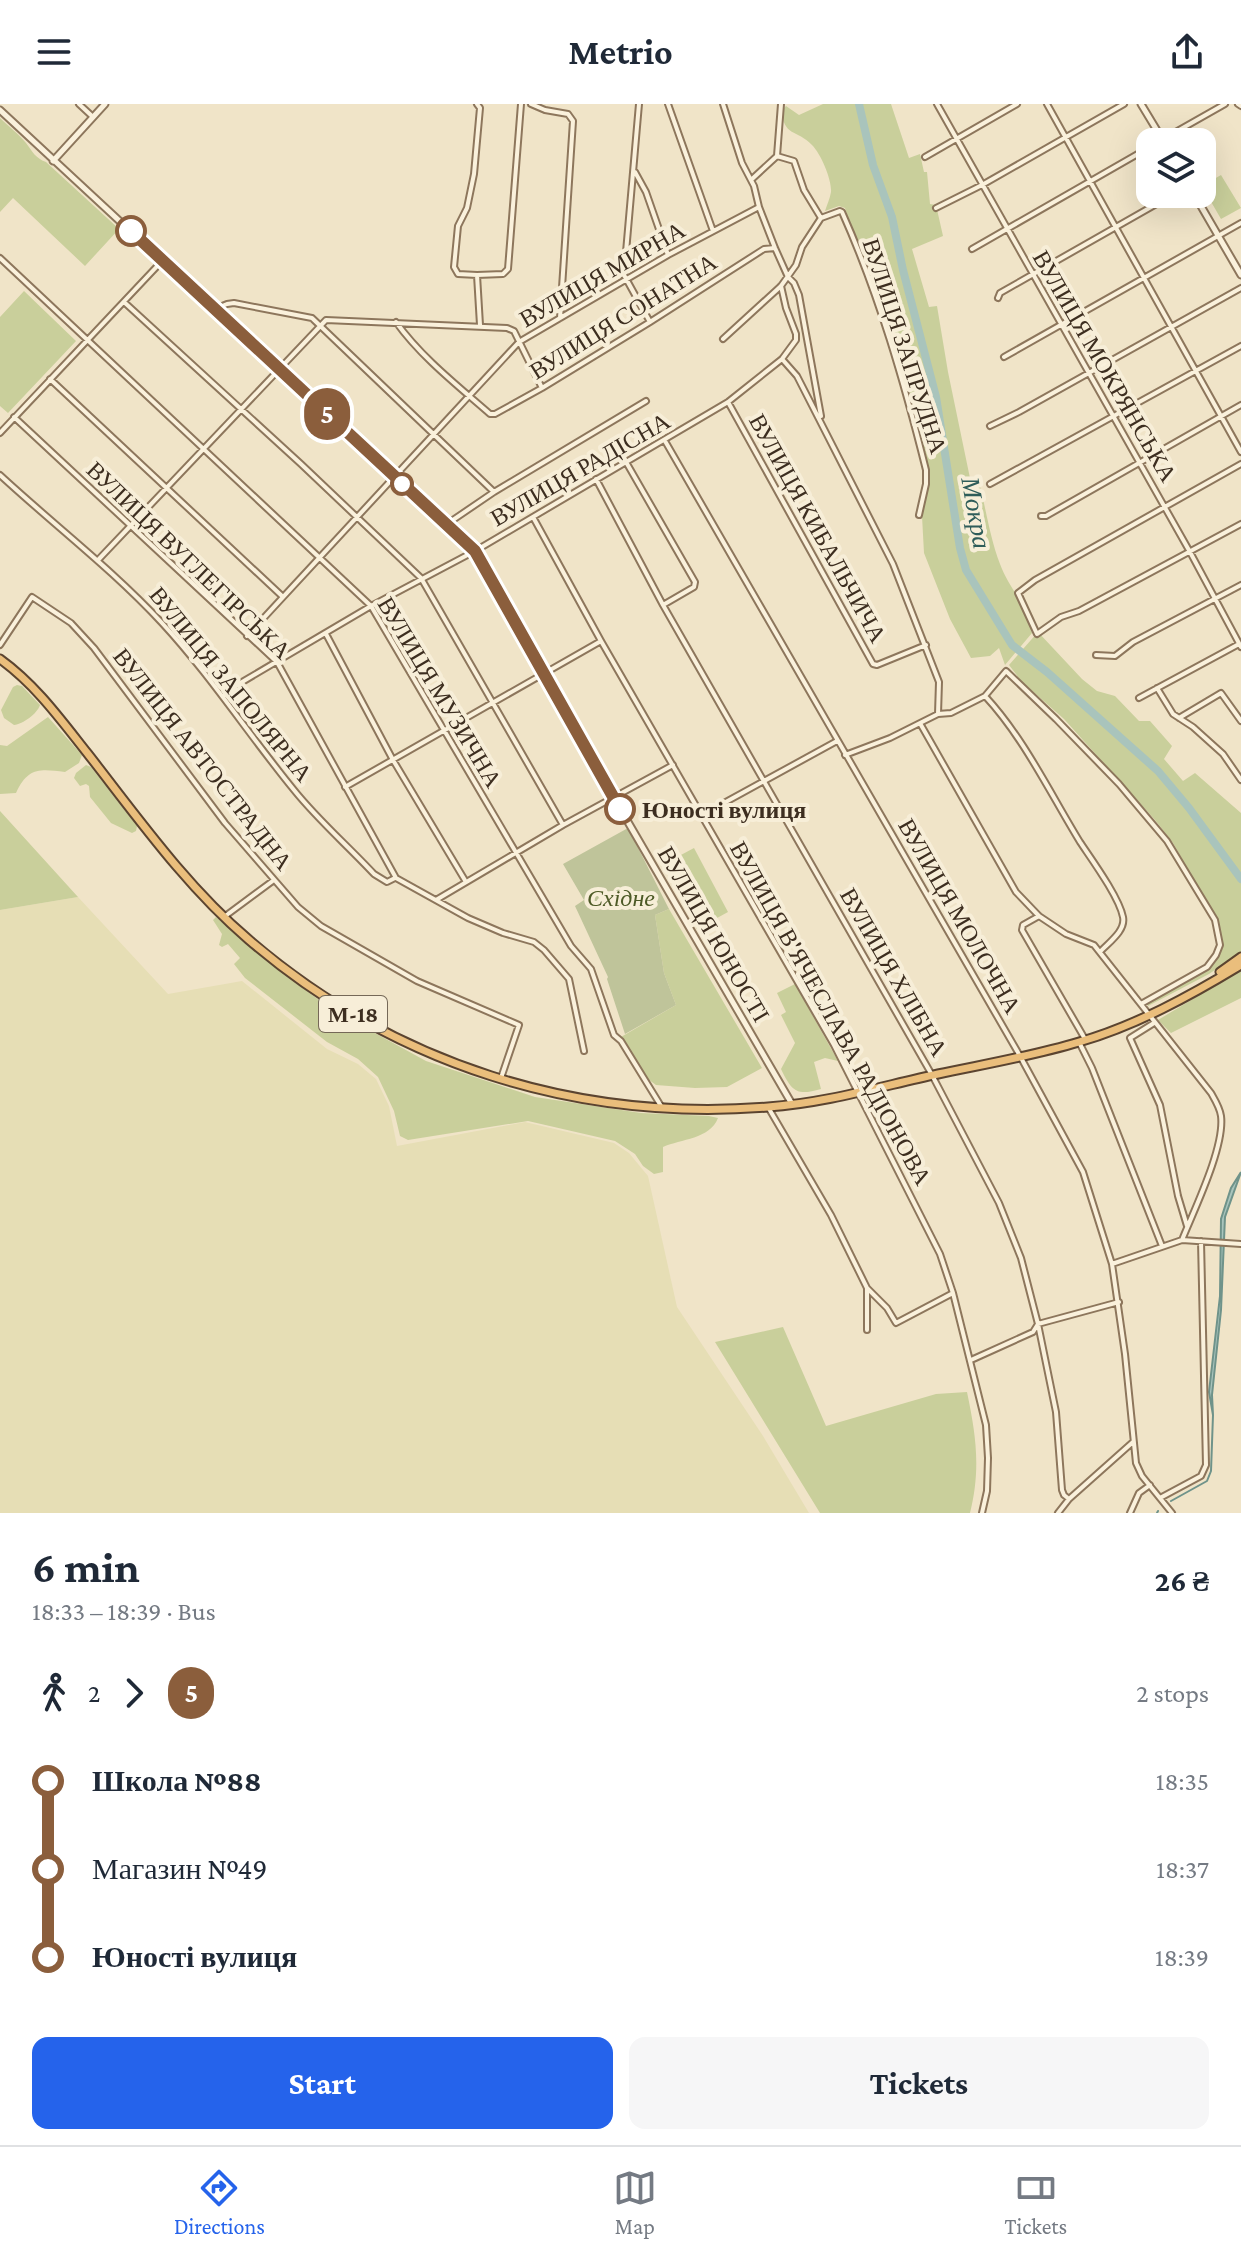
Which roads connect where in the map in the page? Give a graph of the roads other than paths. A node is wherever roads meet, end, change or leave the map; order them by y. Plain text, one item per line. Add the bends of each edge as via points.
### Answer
1 (79, 104) edge
2 (105, 104) edge
3 (477, 104) edge
4 (521, 104) edge
5 (531, 104) edge
6 (639, 104) edge
7 (668, 104) edge
8 (723, 104) edge
9 (781, 104) edge
10 (937, 104) edge
11 (1017, 104) edge
12 (1047, 104) edge
13 (1124, 104) edge
14 (1141, 104) edge
15 (1225, 104) edge
16 (0, 110) edge
17 (93, 117) junction
18 (1154, 128) edge
19 (1183, 128) edge
20 (1065, 137) junction
21 (956, 139) junction
22 (1136, 155) edge
23 (777, 156) junction
24 (925, 157) dead end
25 (53, 161) junction
26 (634, 169) junction
27 (751, 180) junction
28 (1090, 182) junction
29 (982, 185) junction
30 (759, 207) junction
31 (936, 208) dead end
32 (1150, 208) edge
33 (1202, 208) edge
34 (821, 218) junction
35 (1241, 223) edge
36 (1116, 228) junction
37 (1007, 229) junction
38 (713, 231) junction
39 (1218, 236) junction
40 (775, 248) junction
41 (972, 249) dead end
42 (668, 255) junction
43 (0, 258) edge
44 (163, 260) junction
45 (1032, 274) junction
46 (477, 275) junction
47 (1241, 275) edge
48 (788, 277) junction
49 (1145, 277) junction
50 (626, 280) junction
51 (781, 286) junction
52 (1241, 288) edge
53 (998, 298) dead end
54 (124, 302) junction
55 (215, 309) junction
56 (560, 318) junction
57 (396, 322) junction
58 (650, 322) junction
59 (480, 325) junction
60 (1061, 325) junction
61 (320, 326) junction
62 (1171, 327) junction
63 (723, 339) dead end
64 (87, 341) junction
65 (519, 342) junction
66 (1241, 346) edge
67 (1004, 357) dead end
68 (782, 359) junction
69 (279, 369) junction
70 (1196, 371) junction
71 (1089, 373) junction
72 (50, 379) junction
73 (542, 388) junction
74 (470, 396) junction
75 (646, 401) dead end
76 (728, 402) junction
77 (1241, 405) edge
78 (241, 410) junction
79 (1221, 416) junction
80 (14, 417) junction
81 (1113, 418) junction
82 (822, 422) junction
83 (990, 426) dead end
84 (0, 433) edge
85 (433, 435) junction
86 (665, 441) junction
87 (204, 449) junction
88 (1241, 452) edge
89 (626, 462) junction
90 (1139, 462) junction
91 (1241, 464) edge
92 (0, 475) edge
93 (394, 477) junction
94 (596, 479) junction
95 (990, 484) dead end
96 (167, 488) junction
97 (494, 492) junction
98 (1165, 507) junction
99 (919, 515) dead end
100 (1041, 516) dead end
101 (533, 517) junction
102 (357, 519) junction
103 (1241, 524) edge
104 (445, 525) junction
105 (130, 527) junction
106 (475, 551) junction
107 (1190, 552) junction
108 (99, 559) junction
109 (320, 559) junction
110 (421, 578) junction
111 (1241, 585) edge
112 (282, 596) junction
113 (1215, 599) junction
114 (663, 605) junction
115 (371, 606) junction
116 (326, 634) junction
117 (247, 636) junction
118 (601, 641) junction
119 (0, 645) edge
120 (926, 645) junction
121 (1240, 645) edge
122 (1096, 655) dead end
123 (0, 659) edge
124 (277, 662) junction
125 (544, 673) junction
126 (1157, 688) junction
127 (985, 696) junction
128 (223, 697) junction
129 (1139, 698) dead end
130 (494, 701) junction
131 (938, 714) junction
132 (1179, 718) junction
133 (1241, 721) edge
134 (920, 724) junction
135 (444, 730) junction
136 (837, 741) junction
137 (845, 755) junction
138 (393, 760) junction
139 (673, 765) junction
140 (765, 780) junction
141 (1241, 780) edge
142 (345, 787) junction
143 (614, 798) junction
144 (702, 815) junction
145 (563, 825) junction
146 (515, 853) junction
147 (396, 878) junction
148 (274, 880) junction
149 (466, 882) junction
150 (436, 900) junction
151 (1039, 916) junction
152 (224, 917) junction
153 (1100, 952) junction
154 (1241, 957) edge
155 (1241, 965) edge
156 (1206, 984) junction
157 (1141, 1004) junction
158 (1151, 1019) junction
159 (1082, 1041) junction
160 (584, 1051) dead end
161 (1020, 1056) junction
162 (932, 1075) junction
163 (500, 1080) junction
164 (857, 1093) junction
165 (792, 1104) junction
166 (768, 1107) junction
167 (663, 1108) junction
168 (1187, 1227) junction
169 (1182, 1240) junction
170 (1201, 1241) junction
171 (1241, 1244) edge
172 (1162, 1246) junction
173 (1112, 1264) junction
174 (867, 1288) junction
175 (953, 1293) junction
176 (1119, 1302) junction
177 (1038, 1324) junction
178 (867, 1330) dead end
179 (970, 1361) junction
180 (1133, 1442) junction
181 (1150, 1485) junction
182 (1160, 1498) junction
183 (1069, 1499) junction
184 (982, 1513) edge
185 (1058, 1513) edge
186 (1130, 1513) edge
187 (1172, 1513) edge

1 - 17 street
2 - 17 street
3 - 46 street via 474,174 458,226 454,267 458,274
4 - 46 street via 508,269
5 - 56 street via 568,114 573,121
6 - 26 street
7 - 38 street
8 - 27 street
9 - 23 street
10 - 21 street, ВУЛИЦЯ МОКРЯНСЬКА
11 - 21 street
12 - 20 street
13 - 20 street
14 - 18 street
15 - 19 street
16 - 25 street, ВУЛИЦЯ ЮНОСТІ
17 - 25 street
20 - 28 street
20 - 29 street
21 - 24 street
21 - 29 street, ВУЛИЦЯ МОКРЯНСЬКА
22 - 28 street
23 - 27 street
23 - 34 street via 794,161
25 - 44 street, ВУЛИЦЯ ЮНОСТІ
26 - 42 street
26 - 50 street
27 - 30 street
28 - 36 street
28 - 37 street
29 - 31 street
29 - 37 street, ВУЛИЦЯ МОКРЯНСЬКА
30 - 38 street, ВУЛИЦЯ МИРНА
30 - 40 street
32 - 36 street
33 - 39 street
34 - 48 street
34 - 99 street, ВУЛИЦЯ ЗАПРУДНА via 842,212 903,381 926,470
35 - 39 street
36 - 45 street
36 - 49 street
37 - 41 street
37 - 45 street, ВУЛИЦЯ МОКРЯНСЬКА
38 - 42 street, ВУЛИЦЯ МИРНА
39 - 47 street
39 - 49 street
40 - 48 street
40 - 58 street, ВУЛИЦЯ СОНАТНА via 764,249
42 - 50 street, ВУЛИЦЯ МИРНА
43 - 64 street, ВУЛИЦЯ МУЗИЧНА
44 - 54 street
44 - 55 street, ВУЛИЦЯ ЮНОСТІ
45 - 53 street
45 - 60 street, ВУЛИЦЯ МОКРЯНСЬКА
46 - 59 street
48 - 51 street
48 - 82 street via 799,295
49 - 60 street
49 - 62 street
50 - 56 street, ВУЛИЦЯ МИРНА
50 - 58 street
51 - 63 street
51 - 68 street via 796,334
52 - 62 street
54 - 64 street
54 - 78 street
55 - 61 street via 234,303 307,316
55 - 69 street, ВУЛИЦЯ ЮНОСТІ
56 - 65 street, ВУЛИЦЯ МИРНА
57 - 59 street
57 - 61 street via 326,320
57 - 74 street
58 - 73 street, ВУЛИЦЯ СОНАТНА
59 - 65 street via 514,331
60 - 67 street
60 - 71 street, ВУЛИЦЯ МОКРЯНСЬКА
61 - 69 street
61 - 85 street
62 - 70 street
62 - 71 street
64 - 72 street
64 - 87 street, ВУЛИЦЯ МУЗИЧНА
65 - 73 street
65 - 74 street, ВУЛИЦЯ МИРНА
66 - 70 street
68 - 76 street, ВУЛИЦЯ РАДІСНА
68 - 82 street
69 - 78 street
69 - 93 street, ВУЛИЦЯ ЮНОСТІ
70 - 79 street
70 - 81 street
71 - 81 street, ВУЛИЦЯ МОКРЯНСЬКА
71 - 83 street
72 - 80 street
72 - 96 street
73 - 74 street, ВУЛИЦЯ СОНАТНА via 490,414
74 - 85 street, ВУЛИЦЯ МИРНА
75 - 97 street
76 - 86 street, ВУЛИЦЯ РАДІСНА
76 - 120 street, ВУЛИЦЯ КИБАЛЬЧИЧА via 873,664
77 - 79 street
78 - 87 street
78 - 102 street
79 - 88 street
79 - 90 street
80 - 84 street
80 - 105 street, ВУЛИЦЯ ВУГЛЕГІРСЬКА
81 - 90 street, ВУЛИЦЯ МОКРЯНСЬКА
81 - 95 street
82 - 120 street via 893,564
85 - 93 street, ВУЛИЦЯ МИРНА
85 - 97 street
86 - 89 street, ВУЛИЦЯ РАДІСНА
86 - 136 street, ВУЛИЦЯ МОЛОЧНА
87 - 96 street
87 - 109 street, ВУЛИЦЯ МУЗИЧНА
89 - 94 street, ВУЛИЦЯ РАДІСНА
89 - 114 street via 695,582
90 - 98 street, ВУЛИЦЯ МОКРЯНСЬКА
90 - 100 street
91 - 98 street
92 - 108 street, ВУЛИЦЯ ЗАПОЛЯРНА
93 - 102 street, ВУЛИЦЯ МИРНА
93 - 104 street, ВУЛИЦЯ ЮНОСТІ
94 - 101 street, ВУЛИЦЯ РАДІСНА
94 - 114 street, ВУЛИЦЯ ХЛІБНА
96 - 105 street
96 - 112 street
97 - 104 street
98 - 107 street, ВУЛИЦЯ МОКРЯНСЬКА
98 - 107 street via 1018,593 1037,634
101 - 106 street, ВУЛИЦЯ РАДІСНА
101 - 118 street, ВУЛИЦЯ В'ЯЧЕСЛАВА РАДІОНОВА
102 - 109 street, ВУЛИЦЯ МИРНА
102 - 110 street
103 - 107 street
104 - 106 street, ВУЛИЦЯ ЮНОСТІ
105 - 108 street
105 - 117 street, ВУЛИЦЯ ВУГЛЕГІРСЬКА
106 - 110 street, ВУЛИЦЯ РАДІСНА
106 - 125 street, ВУЛИЦЯ ЮНОСТІ
107 - 113 street, ВУЛИЦЯ МОКРЯНСЬКА
108 - 128 street, ВУЛИЦЯ ЗАПОЛЯРНА
109 - 112 street, ВУЛИЦЯ МИРНА
109 - 115 street, ВУЛИЦЯ МУЗИЧНА
110 - 115 street, ВУЛИЦЯ РАДІСНА
110 - 130 street
111 - 113 street
112 - 117 street, ВУЛИЦЯ МИРНА
113 - 121 street, ВУЛИЦЯ МОКРЯНСЬКА
113 - 122 street via 1115,656
114 - 140 street, ВУЛИЦЯ ХЛІБНА
115 - 116 street, ВУЛИЦЯ РАДІСНА
115 - 135 street, ВУЛИЦЯ МУЗИЧНА
116 - 124 street, ВУЛИЦЯ РАДІСНА
116 - 138 street
117 - 124 street, ВУЛИЦЯ ВУГЛЕГІРСЬКА
118 - 125 street
118 - 139 street, ВУЛИЦЯ В'ЯЧЕСЛАВА РАДІОНОВА
119 - 148 street, ВУЛИЦЯ АВТОСТРАДНА via 32,597 71,623
120 - 131 street via 939,682
121 - 126 street
123 - 152 highway, М-18 via 50,706 143,826
124 - 128 street, ВУЛИЦЯ РАДІСНА
124 - 142 street, ВУЛИЦЯ ВУГЛЕГІРСЬКА
125 - 130 street
125 - 143 street, ВУЛИЦЯ ЮНОСТІ
126 - 129 street
126 - 132 street
127 - 131 street
127 - 153 street via 1031,760 1123,917 1119,932
127 - 157 street via 1006,671 1056,719 1167,841 1215,920 1220,945 1207,967
128 - 147 street, ВУЛИЦЯ ЗАПОЛЯРНА via 297,794 374,874 387,882
130 - 135 street
130 - 145 street
131 - 134 street
132 - 133 street via 1221,693
132 - 141 street via 1223,754
134 - 137 street
134 - 151 street via 1016,892
135 - 138 street
135 - 146 street, ВУЛИЦЯ МУЗИЧНА
136 - 137 street, ВУЛИЦЯ МОЛОЧНА
136 - 140 street
137 - 161 street, ВУЛИЦЯ МОЛОЧНА
138 - 142 street
138 - 149 street
139 - 143 street
139 - 144 street, ВУЛИЦЯ В'ЯЧЕСЛАВА РАДІОНОВА
140 - 144 street
140 - 162 street, ВУЛИЦЯ ХЛІБНА
142 - 147 street, ВУЛИЦЯ ВУГЛЕГІРСЬКА
143 - 145 street
143 - 165 street, ВУЛИЦЯ ЮНОСТІ
144 - 164 street, ВУЛИЦЯ В'ЯЧЕСЛАВА РАДІОНОВА
145 - 146 street
146 - 149 street
146 - 167 street, ВУЛИЦЯ МУЗИЧНА via 571,946 591,969 614,1035
147 - 150 street
148 - 152 street
148 - 163 street, ВУЛИЦЯ АВТОСТРАДНА via 298,907 344,940 417,981 519,1025
149 - 150 street
150 - 160 street via 544,950 569,979
151 - 153 street
151 - 159 street via 1022,930
152 - 163 highway, М-18 via 271,959 373,1026
153 - 157 street
154 - 156 highway, М-18
155 - 156 highway, М-18
156 - 158 highway, М-18
157 - 158 street
158 - 159 highway, М-18
158 - 168 street via 1130,1038 1160,1105
158 - 168 street via 1221,1112 1217,1150
159 - 161 highway, М-18
159 - 172 street
161 - 162 highway, М-18
161 - 173 street, ВУЛИЦЯ МОЛОЧНА via 1083,1172
162 - 164 highway, М-18
162 - 177 street, ВУЛИЦЯ ХЛІБНА via 999,1203 1021,1258
163 - 167 highway, М-18 via 609,1104
164 - 165 highway, М-18
164 - 175 street, ВУЛИЦЯ В'ЯЧЕСЛАВА РАДІОНОВА via 940,1254
165 - 166 highway, М-18
166 - 167 highway, М-18
166 - 174 street
168 - 169 street
169 - 170 street
169 - 172 street
170 - 171 street
170 - 182 street via 1206,1465 1201,1476
172 - 173 street
173 - 176 street, ВУЛИЦЯ МОЛОЧНА
174 - 175 street via 896,1323
174 - 178 street
175 - 179 street, ВУЛИЦЯ В'ЯЧЕСЛАВА РАДІОНОВА
176 - 177 street
176 - 180 street, ВУЛИЦЯ МОЛОЧНА
177 - 179 street via 1033,1332
177 - 183 street, ВУЛИЦЯ ХЛІБНА via 1056,1412 1062,1490
179 - 184 street, ВУЛИЦЯ В'ЯЧЕСЛАВА РАДІОНОВА via 986,1425
180 - 181 street, ВУЛИЦЯ МОЛОЧНА via 1139,1469
180 - 183 street
181 - 182 street, ВУЛИЦЯ МОЛОЧНА
181 - 186 street via 1139,1493
182 - 187 street, ВУЛИЦЯ МОЛОЧНА
183 - 185 street

